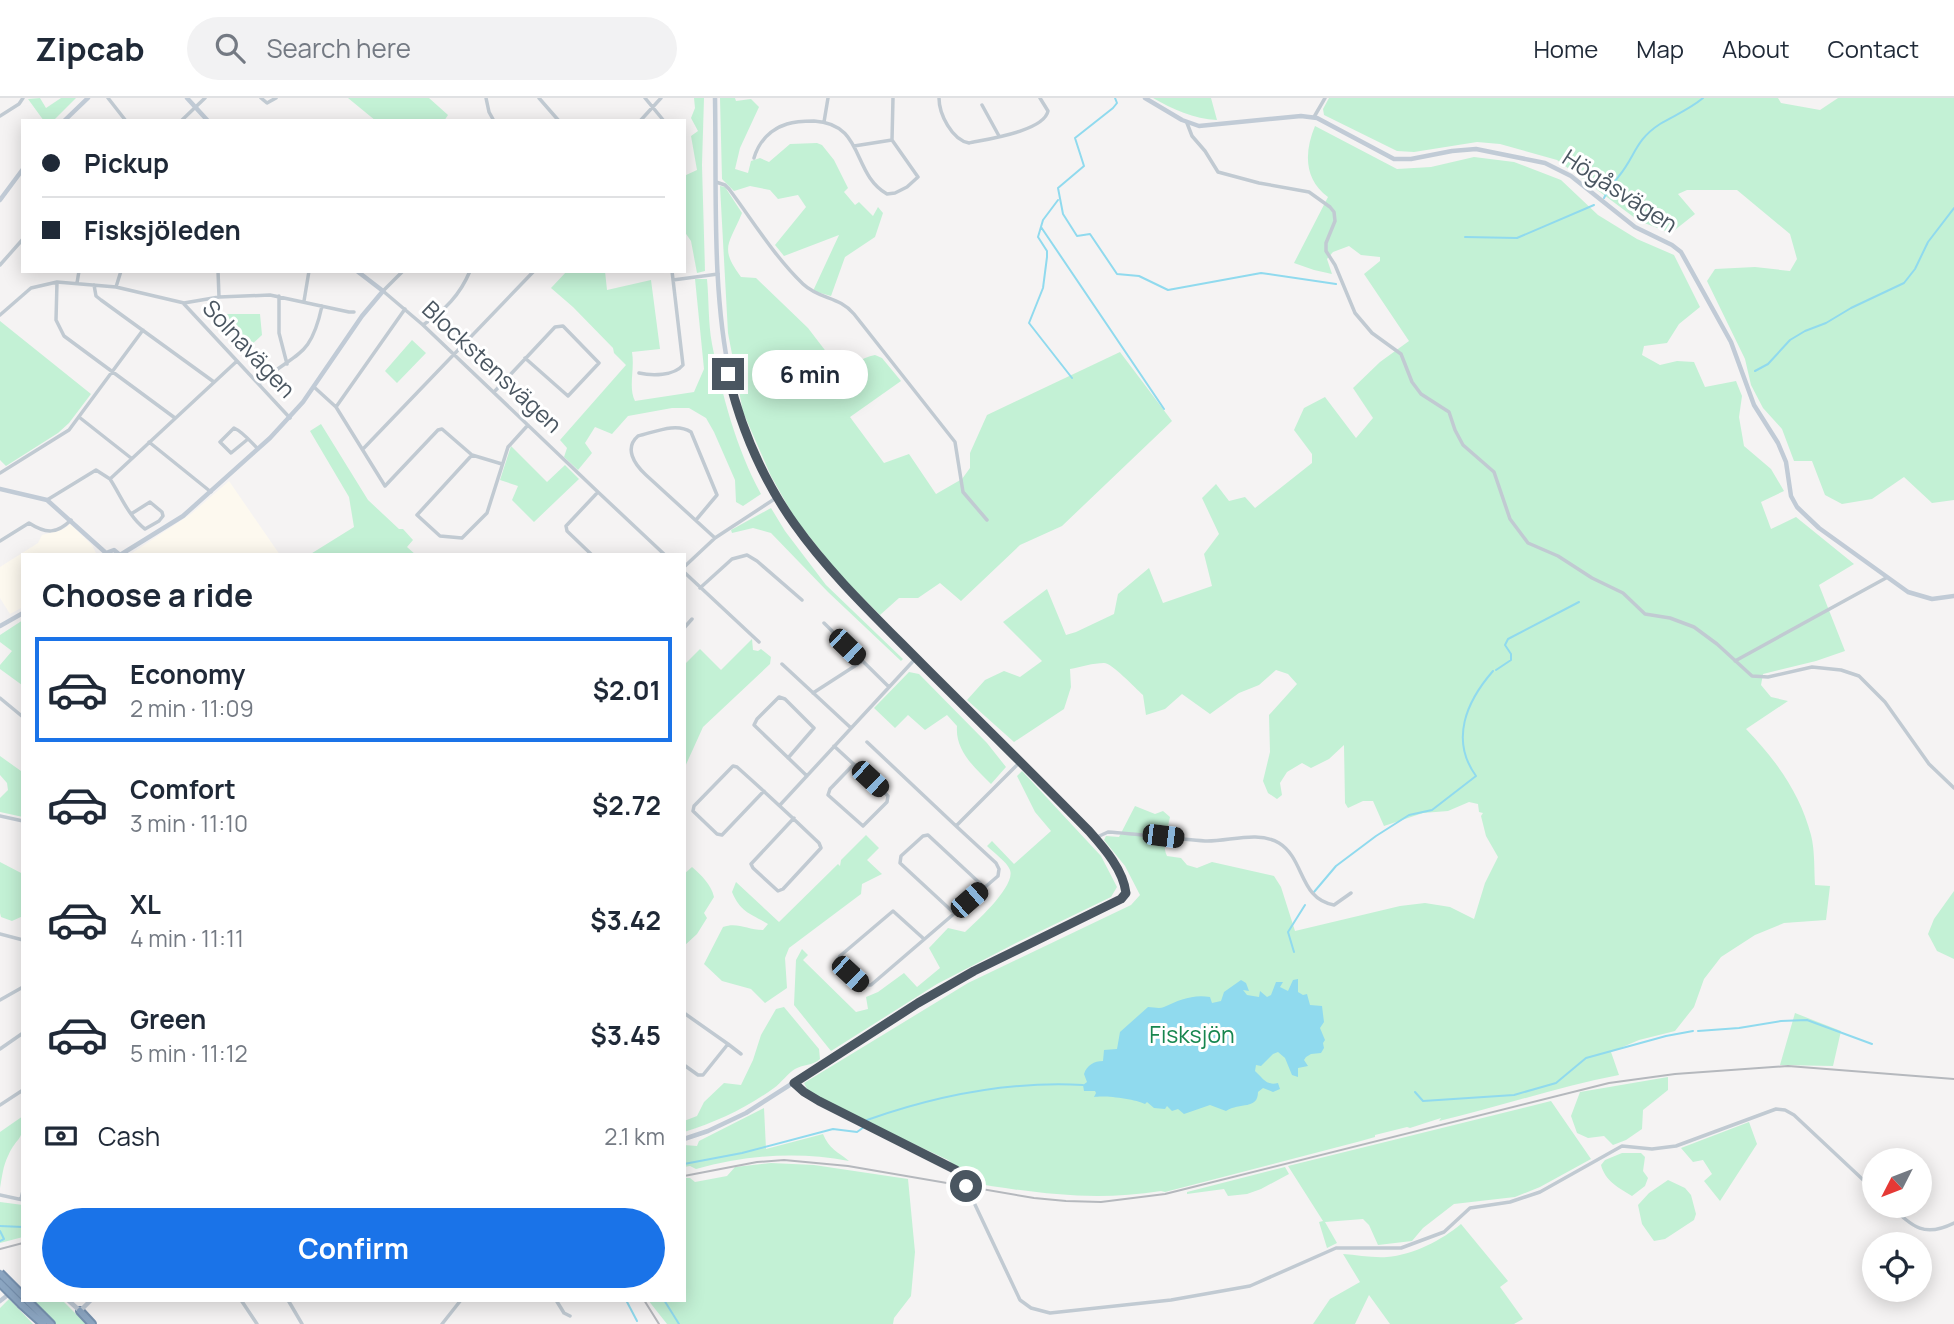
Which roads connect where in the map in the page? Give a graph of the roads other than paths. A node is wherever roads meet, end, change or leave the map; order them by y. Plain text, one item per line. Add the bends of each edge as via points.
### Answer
1 (23, 98) edge
2 (108, 98) edge
3 (187, 98) edge
4 (205, 98) edge
5 (261, 98) edge
6 (276, 98) edge
7 (486, 98) edge
8 (541, 98) edge
9 (645, 98) edge
10 (660, 98) edge
11 (715, 98) edge
12 (828, 98) edge
13 (893, 98) edge
14 (939, 98) edge
15 (1040, 98) edge
16 (1144, 98) edge
17 (1325, 98) edge
18 (87, 99) edge
19 (982, 105) dead end
20 (195, 107) junction
21 (653, 108) junction
22 (0, 116) edge
23 (1314, 117) junction
24 (66, 119) edge
25 (124, 119) edge
26 (183, 119) edge
27 (206, 119) edge
28 (493, 119) edge
29 (557, 119) edge
30 (642, 119) edge
31 (662, 119) edge
32 (824, 122) junction
33 (1187, 123) junction
34 (999, 136) junction
35 (892, 140) junction
36 (854, 146) junction
37 (754, 158) dead end
38 (21, 172) edge
39 (716, 182) junction
40 (0, 200) edge
41 (21, 241) edge
42 (0, 265) edge
43 (79, 273) edge
44 (120, 273) edge
45 (218, 273) edge
46 (309, 273) edge
47 (360, 273) edge
48 (401, 273) edge
49 (470, 273) edge
50 (532, 273) edge
51 (672, 273) edge
52 (718, 274) junction
53 (673, 280) junction
54 (57, 282) junction
55 (77, 283) junction
56 (94, 285) junction
57 (116, 287) junction
58 (383, 291) junction
59 (279, 296) junction
60 (219, 297) junction
61 (303, 301) junction
62 (184, 303) junction
63 (323, 306) junction
64 (404, 309) junction
65 (354, 312) dead end
66 (0, 315) edge
67 (423, 325) junction
68 (143, 330) junction
69 (454, 354) junction
70 (525, 358) junction
71 (237, 361) junction
72 (287, 364) junction
73 (112, 372) junction
74 (639, 373) dead end
75 (214, 382) junction
76 (258, 384) junction
77 (314, 387) junction
78 (494, 392) junction
79 (336, 407) junction
80 (79, 417) junction
81 (175, 418) junction
82 (290, 418) junction
83 (528, 425) junction
84 (248, 439) junction
85 (149, 442) junction
86 (258, 449) junction
87 (362, 450) junction
88 (472, 455) junction
89 (131, 458) junction
90 (502, 464) junction
91 (0, 473) edge
92 (110, 479) junction
93 (0, 489) edge
94 (211, 492) junction
95 (598, 492) junction
96 (776, 498) junction
97 (47, 500) junction
98 (131, 514) junction
99 (71, 520) junction
100 (696, 520) junction
101 (987, 520) dead end
102 (715, 538) junction
103 (0, 541) edge
104 (104, 553) edge
105 (123, 553) edge
106 (590, 553) edge
107 (661, 553) edge
108 (686, 565) edge
109 (686, 574) edge
110 (1886, 578) junction
111 (701, 588) junction
112 (1954, 596) edge
113 (802, 600) dead end
114 (21, 614) edge
115 (692, 619) dead end
116 (824, 624) dead end
117 (0, 626) edge
118 (686, 626) edge
119 (759, 642) dead end
120 (916, 658) junction
121 (1735, 661) junction
122 (862, 662) junction
123 (782, 664) dead end
124 (889, 687) junction
125 (813, 693) junction
126 (0, 698) edge
127 (21, 715) edge
128 (851, 728) junction
129 (867, 743) dead end
130 (834, 746) junction
131 (788, 758) junction
132 (1020, 762) junction
133 (854, 764) junction
134 (807, 776) junction
135 (1954, 789) edge
136 (764, 791) junction
137 (780, 805) junction
138 (0, 816) edge
139 (794, 818) junction
140 (21, 821) edge
141 (956, 826) junction
142 (1095, 838) junction
143 (984, 887) junction
144 (1351, 893) dead end
145 (954, 913) junction
146 (0, 934) edge
147 (21, 939) edge
148 (924, 939) junction
149 (21, 988) edge
150 (0, 1000) edge
151 (686, 1014) edge
152 (21, 1034) edge
153 (728, 1044) junction
154 (0, 1049) edge
155 (741, 1054) dead end
156 (686, 1066) edge
157 (794, 1083) junction
158 (21, 1091) edge
159 (0, 1105) edge
160 (686, 1138) edge
161 (1862, 1179) edge
162 (0, 1195) edge
163 (21, 1199) edge
164 (1905, 1218) edge
165 (1954, 1223) edge
166 (0, 1273) edge
167 (0, 1283) edge
168 (21, 1290) edge
169 (21, 1294) edge
170 (21, 1300) edge
171 (0, 1301) edge
172 (70, 1302) edge
173 (89, 1302) edge
174 (242, 1302) edge
175 (289, 1302) edge
176 (459, 1302) edge
177 (557, 1302) edge
178 (25, 1303) edge
179 (80, 1311) junction
180 (570, 1316) dead end
181 (40, 1323) edge
182 (51, 1324) edge
183 (92, 1324) edge
184 (257, 1324) edge
185 (302, 1324) edge
186 (442, 1324) edge

1 - 22 street
2 - 25 street
3 - 20 street
4 - 20 street
5 - 6 street via 267,103
7 - 28 street
8 - 29 street
9 - 21 street
10 - 21 street
11 - 39 street
12 - 32 street
13 - 35 street
14 - 34 street via 940,112 961,141
15 - 34 street via 1048,111 1046,117
16 - 33 street
17 - 23 street
18 - 24 street
19 - 34 street
20 - 26 street
20 - 27 street
21 - 30 street
21 - 31 street
23 - 33 street via 1199,126
23 - 110 street, Högåsvägen via 1394,159 1476,149 1545,163 1571,176 1629,223 1678,249 1736,352 1750,396 1779,443 1797,507
32 - 36 street via 843,131
32 - 37 street via 777,128 759,145
33 - 121 street via 1221,173 1309,192 1330,207 1335,221 1326,251 1355,313 1372,333 1401,354 1420,394 1449,412 1460,440 1494,472 1510,519 1528,543 1623,593 1645,614 1694,627
35 - 36 street
35 - 36 street via 918,177 890,195 872,182
38 - 40 street
39 - 52 street
39 - 101 street via 729,188 803,284 820,296 845,303 854,314 955,442 963,492
41 - 42 street
43 - 55 street
44 - 57 street
45 - 60 street
46 - 61 street
47 - 58 street, Blockstensvägen
48 - 58 street
49 - 67 street via 449,305
50 - 69 street
51 - 53 street
52 - 53 street
52 - 96 street via 735,405
53 - 74 street via 683,365 673,372
54 - 55 street
54 - 66 street via 31,288
54 - 73 street via 60,331
55 - 56 street
56 - 57 street
56 - 68 street via 96,296
57 - 62 street
58 - 64 street, Blockstensvägen
58 - 77 street
59 - 60 street
59 - 61 street
59 - 72 street via 279,333
60 - 62 street
61 - 63 street
62 - 71 street, Solnavägen
63 - 65 street
63 - 72 street via 315,335
64 - 67 street, Blockstensvägen
64 - 79 street
67 - 69 street, Blockstensvägen
68 - 73 street
68 - 75 street
69 - 78 street, Blockstensvägen
69 - 87 street
70 - 70 street via 563,326 599,363 568,396
70 - 78 street
71 - 75 street
71 - 76 street, Solnavägen
72 - 76 street
73 - 80 street
73 - 81 street
75 - 81 street
76 - 82 street, Solnavägen
77 - 79 street
77 - 82 street
78 - 83 street, Blockstensvägen
79 - 87 street
80 - 89 street
80 - 91 street via 64,435
81 - 85 street
82 - 86 street
83 - 90 street via 508,447
83 - 95 street, Blockstensvägen
84 - 84 street via 234,428 220,442 231,453
84 - 86 street
85 - 89 street
85 - 94 street
86 - 94 street
87 - 88 street via 385,486 442,429
88 - 90 street
88 - 90 street via 417,515 440,536 462,538 483,518
89 - 92 street
92 - 97 street via 96,470
92 - 98 street
93 - 97 street
94 - 105 street via 183,516
95 - 106 street via 566,526
95 - 107 street, Blockstensvägen
96 - 102 street
96 - 120 street via 823,563
97 - 99 street
98 - 98 street via 145,529 163,516 150,502
99 - 103 street via 48,532 30,523
99 - 104 street
100 - 100 street via 634,461 631,448 638,436 675,427 691,432 717,495
100 - 102 street
102 - 108 street
109 - 111 street
110 - 112 street, Högåsvägen via 1924,599
110 - 121 street
111 - 113 street via 732,559 747,555
111 - 119 street
114 - 117 street
115 - 118 street
116 - 122 street
120 - 124 street
120 - 132 street
121 - 135 street via 1757,677 1812,667 1859,676
122 - 124 street
122 - 125 street
123 - 125 street
124 - 128 street
125 - 128 street
126 - 127 street
128 - 130 street
129 - 141 street
130 - 133 street
130 - 134 street
131 - 131 street via 754,725 779,697 814,728
131 - 134 street
132 - 141 street
132 - 142 street
133 - 133 street via 888,798 863,826 828,795
134 - 137 street
136 - 136 street via 733,766 693,811 722,835
136 - 137 street
137 - 139 street
138 - 140 street
139 - 139 street via 821,848 778,891 751,864
141 - 143 street via 998,866 998,876
142 - 144 street via 1108,832 1205,841 1269,840 1290,854 1309,890 1319,899 1334,905
142 - 157 street via 1116,867 1126,887 1124,896 955,981
143 - 145 street
143 - 145 street via 928,835 923,836 901,856 900,863
145 - 148 street
146 - 147 street
148 - 148 street via 868,987 837,961 892,911
149 - 150 street
151 - 153 street
152 - 154 street
153 - 155 street
153 - 156 street via 703,1076
157 - 160 street via 734,1119
157 - 161 street via 819,1101 956,1170 1020,1300 1050,1313 1250,1286 1336,1248 1401,1248 1444,1232 1470,1208 1540,1192 1622,1146 1676,1146 1776,1109 1794,1115
158 - 159 street
162 - 163 street
164 - 165 street via 1926,1231
166 - 169 highway, bridge
167 - 170 highway, bridge
168 - 171 street
172 - 179 street
173 - 179 street
174 - 184 street
175 - 185 street
176 - 186 street
177 - 180 street
178 - 181 highway
178 - 182 highway
179 - 183 highway

